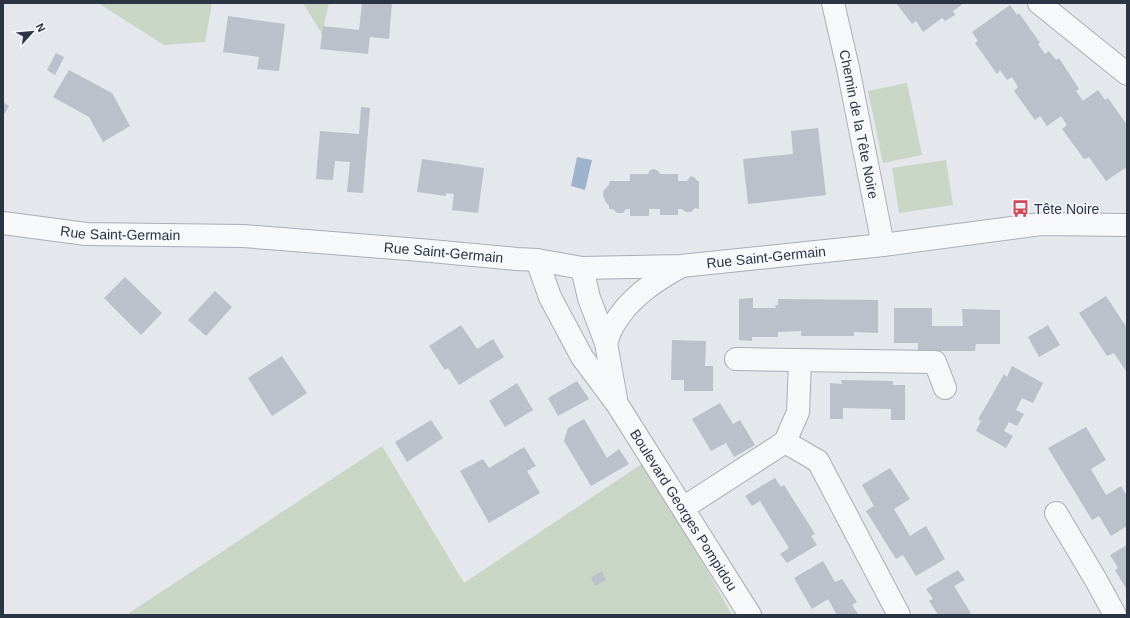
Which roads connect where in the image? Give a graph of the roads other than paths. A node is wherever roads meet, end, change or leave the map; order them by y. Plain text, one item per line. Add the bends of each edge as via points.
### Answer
1 (833, 3) edge
2 (1039, 3) edge
3 (1127, 74) edge
4 (3, 223) edge
5 (1127, 225) edge
6 (883, 245) junction
7 (537, 260) junction
8 (681, 266) junction
9 (582, 268) junction
10 (606, 343) junction
11 (736, 359) dead end
12 (800, 360) junction
13 (945, 388) dead end
14 (617, 404) junction
15 (785, 442) junction
16 (683, 508) junction
17 (1056, 512) dead end
18 (750, 615) edge
19 (899, 615) edge
20 (1115, 615) edge

1 - 6 street, Chemin de la Tête Noire
2 - 3 street
4 - 7 street, Rue Saint-Germain via 86,234 243,236
5 - 6 street, Rue Saint-Germain via 1041,224
6 - 8 street, Rue Saint-Germain
7 - 9 street, Rue Saint-Germain
7 - 14 street, Boulevard Georges Pompidou via 550,297 582,357
8 - 9 street, Rue Saint-Germain
8 - 10 street via 651,284 630,303 612,326
9 - 10 street, Boulevard Georges Pompidou
10 - 14 street, Boulevard Georges Pompidou
11 - 12 street
12 - 13 street via 936,362
12 - 15 street via 798,412
14 - 16 street, Boulevard Georges Pompidou
15 - 16 street
15 - 19 street via 818,461
16 - 18 street, Boulevard Georges Pompidou
17 - 20 street

